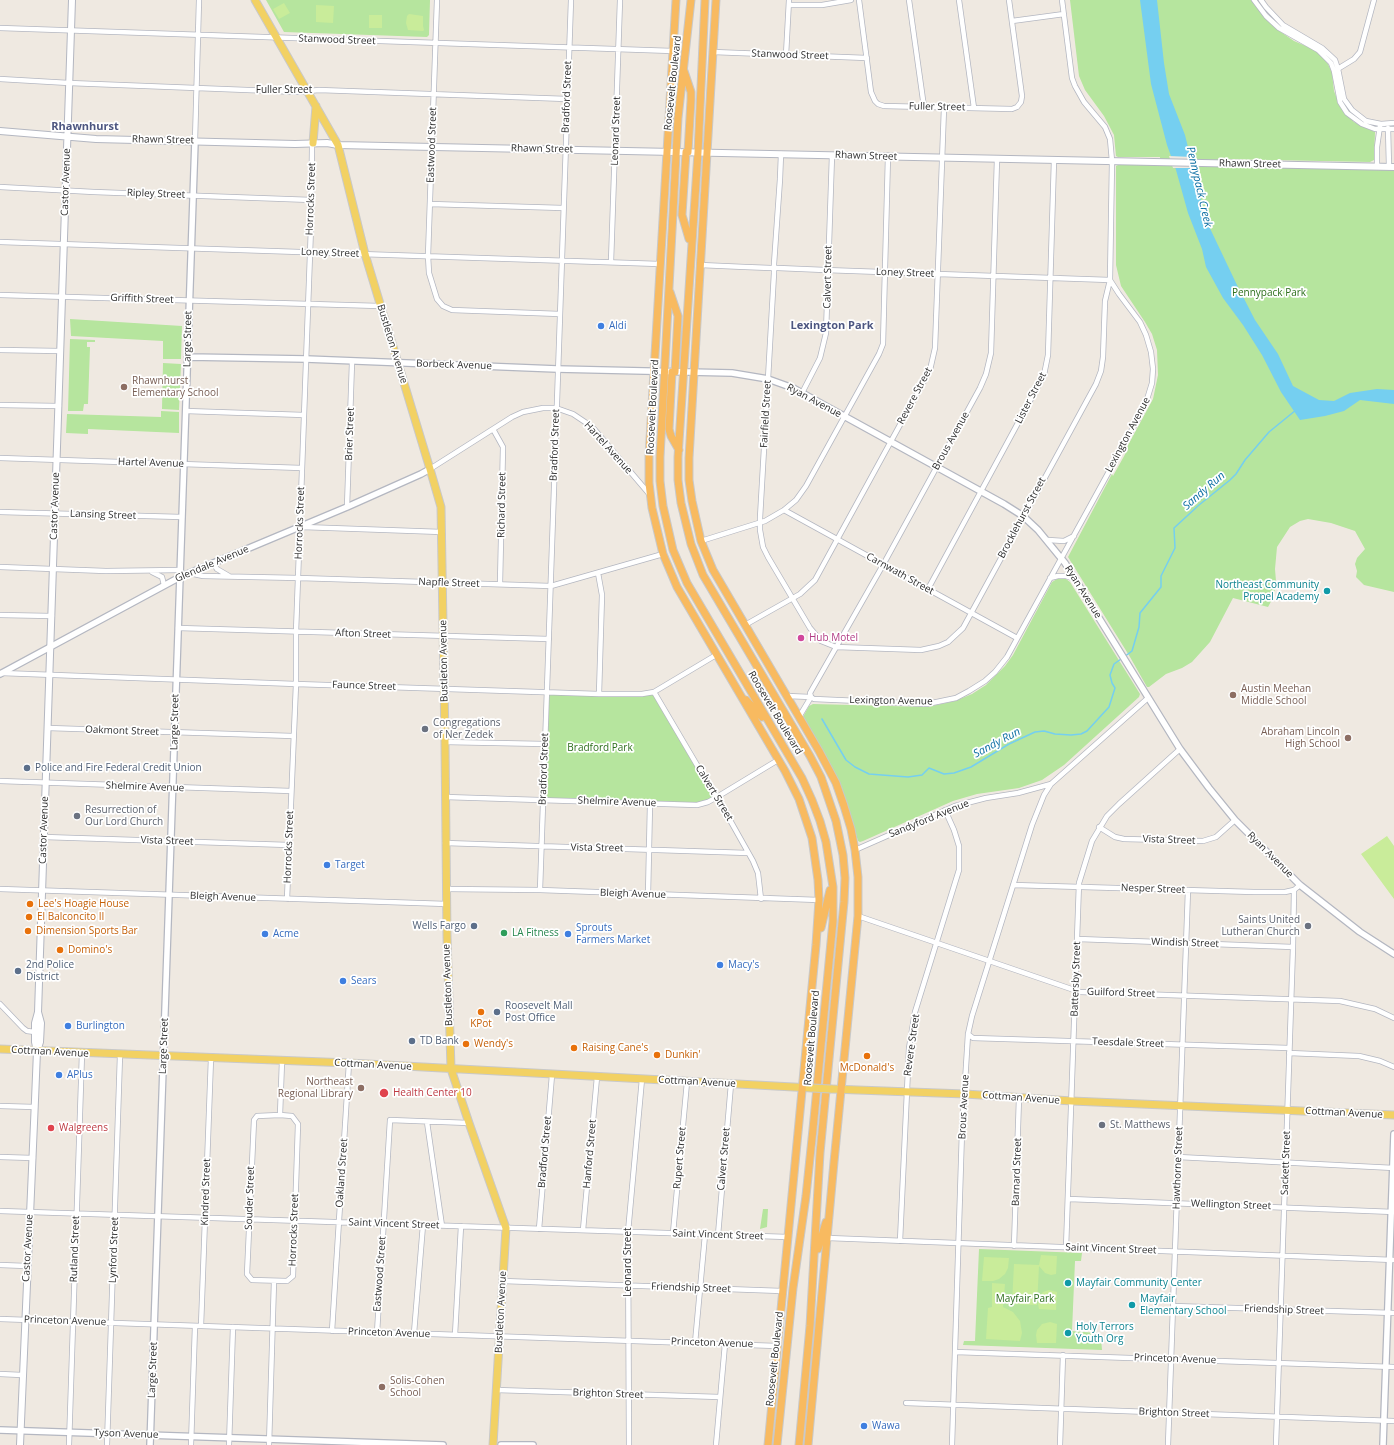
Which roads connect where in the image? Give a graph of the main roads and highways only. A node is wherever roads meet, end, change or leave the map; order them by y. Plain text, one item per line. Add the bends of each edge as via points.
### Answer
1 (72, 0) edge
2 (255, 0) edge
3 (676, 0) edge
4 (691, 0) edge
5 (705, 0) edge
6 (716, 0) edge
7 (684, 63) junction
8 (316, 106) junction
9 (0, 131) edge
10 (68, 137) junction
11 (312, 145) junction
12 (338, 145) junction
13 (667, 152) junction
14 (676, 152) junction
15 (687, 152) junction
16 (698, 152) junction
17 (707, 152) junction
18 (1391, 167) edge
19 (702, 232) junction
20 (691, 247) junction
21 (671, 263) junction
22 (689, 268) junction
23 (670, 290) junction
24 (658, 298) junction
25 (671, 372) junction
26 (679, 450) junction
27 (726, 615) junction
28 (755, 643) junction
29 (736, 690) junction
30 (772, 728) junction
31 (832, 876) junction
32 (816, 945) junction
33 (38, 1012) junction
34 (0, 1049) edge
35 (37, 1051) junction
36 (451, 1069) junction
37 (802, 1087) junction
38 (841, 1089) junction
39 (1394, 1116) edge
40 (829, 1210) junction
41 (814, 1260) junction
42 (777, 1346) junction
43 (781, 1405) junction
44 (20, 1445) edge
45 (493, 1445) edge
46 (768, 1445) edge
47 (777, 1445) edge
48 (799, 1445) edge
49 (808, 1445) edge

1 - 10 main road, Castor Avenue
2 - 8 main road, Bustleton Avenue
3 - 13 highway, Roosevelt Boulevard
4 - 7 highway, Roosevelt Boulevard
5 - 16 highway, Roosevelt Boulevard
6 - 17 highway, Roosevelt Boulevard
7 - 14 highway, Roosevelt Boulevard
7 - 15 highway via 691,92
8 - 11 main road
8 - 12 main road, Bustleton Avenue
9 - 10 main road, Rhawn Street
10 - 11 main road, Rhawn Street
10 - 33 main road, Castor Avenue
11 - 12 main road, Rhawn Street
12 - 13 main road, Rhawn Street
12 - 36 main road, Bustleton Avenue via 365,254 441,507
13 - 14 main road, Rhawn Street
13 - 24 highway, Roosevelt Boulevard
14 - 15 main road, Rhawn Street
14 - 21 highway, Roosevelt Boulevard
15 - 16 main road, Rhawn Street
15 - 20 highway via 682,215
16 - 17 main road, Rhawn Street
16 - 20 highway, Roosevelt Boulevard
17 - 18 main road, Rhawn Street
17 - 19 highway, Roosevelt Boulevard
19 - 22 highway
19 - 28 highway, Roosevelt Boulevard via 689,458 693,512 713,570
20 - 22 highway, Roosevelt Boulevard
21 - 23 highway, Roosevelt Boulevard
21 - 24 highway
22 - 26 highway, Roosevelt Boulevard
23 - 25 highway, Roosevelt Boulevard
23 - 25 highway via 678,316
24 - 29 highway, Roosevelt Boulevard via 649,456 654,520 663,554 679,591
25 - 26 highway via 669,429
25 - 30 highway, Roosevelt Boulevard via 660,457 660,481 672,545 692,594
26 - 27 highway, Roosevelt Boulevard via 679,492 688,535 703,575
27 - 28 highway
27 - 41 highway, Roosevelt Boulevard via 821,778 835,815 843,855 844,902 821,1145
28 - 38 highway, Roosevelt Boulevard via 836,783 855,850 859,890 858,916
29 - 30 highway
29 - 32 highway, Roosevelt Boulevard via 799,799 810,829 818,870
30 - 31 highway, Roosevelt Boulevard via 802,778 816,810 826,842
31 - 32 highway
31 - 43 highway, Roosevelt Boulevard via 833,921 813,1129
32 - 37 highway, Roosevelt Boulevard
33 - 35 main road, Castor Avenue via 41,1023
33 - 35 main road, Castor Avenue via 34,1042
34 - 35 main road, Cottman Avenue
35 - 36 main road, Cottman Avenue
35 - 44 main road, Castor Avenue
36 - 37 main road, Cottman Avenue
36 - 45 main road, Bustleton Avenue via 506,1228
37 - 38 main road, Cottman Avenue, bridge
37 - 42 highway, Roosevelt Boulevard
38 - 39 main road, Cottman Avenue
38 - 40 highway, Roosevelt Boulevard
40 - 41 highway
40 - 49 highway, Roosevelt Boulevard
41 - 48 highway, Roosevelt Boulevard
42 - 43 highway
42 - 46 highway, Roosevelt Boulevard
43 - 47 highway, Roosevelt Boulevard

